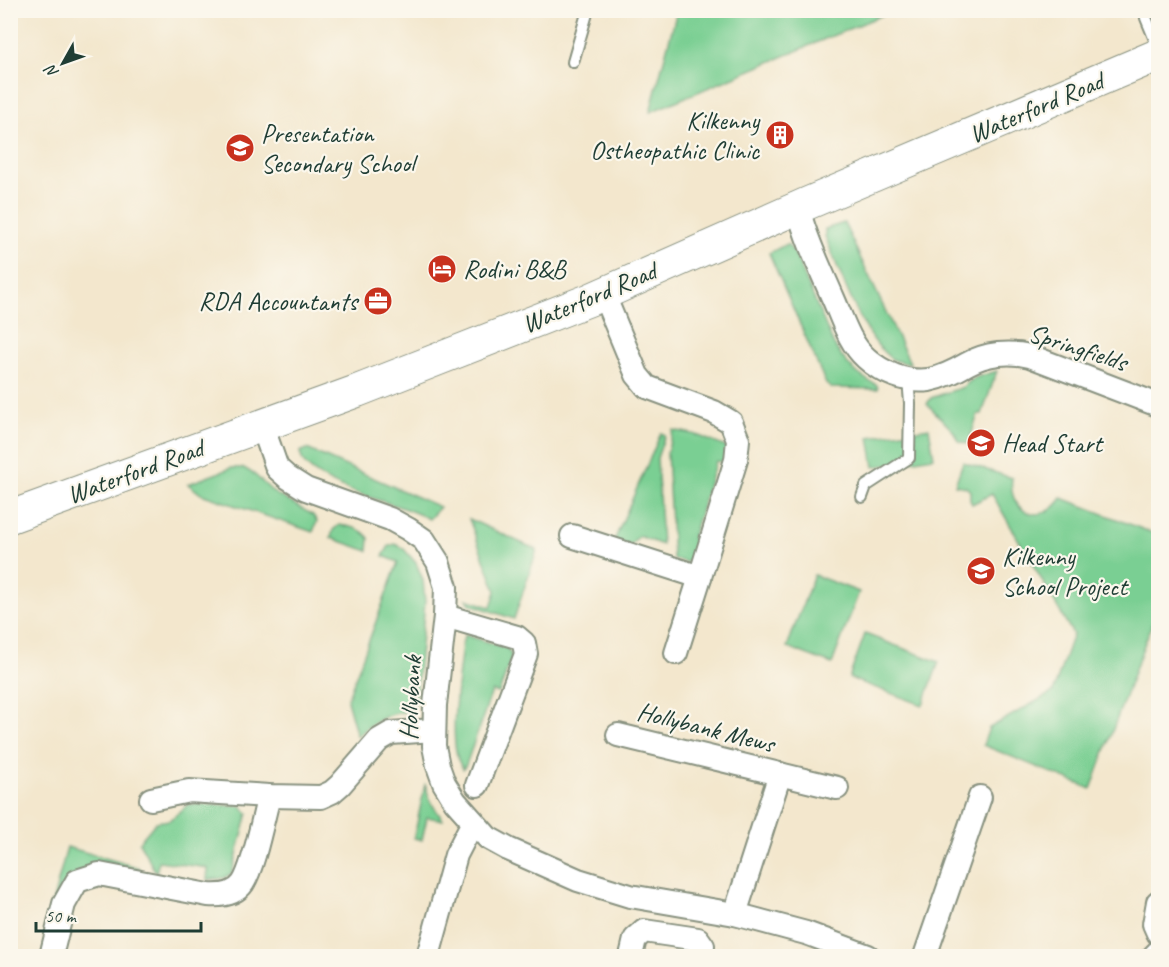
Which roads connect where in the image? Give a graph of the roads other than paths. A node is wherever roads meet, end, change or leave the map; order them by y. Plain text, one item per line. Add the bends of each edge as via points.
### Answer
1 (588, 10) edge
2 (1145, 10) edge
3 (1158, 46) edge
4 (1158, 55) edge
5 (573, 62) dead end
6 (798, 208) junction
7 (603, 293) junction
8 (908, 379) junction
9 (1158, 405) edge
10 (262, 425) junction
11 (862, 497) dead end
12 (10, 517) edge
13 (572, 537) dead end
14 (700, 577) junction
15 (445, 616) junction
16 (676, 653) dead end
17 (434, 730) junction
18 (618, 735) dead end
19 (780, 774) junction
20 (477, 785) dead end
21 (837, 788) dead end
22 (269, 796) junction
23 (980, 797) dead end
24 (151, 799) dead end
25 (473, 822) junction
26 (1158, 902) edge
27 (678, 905) junction
28 (735, 914) junction
29 (1158, 933) edge
30 (672, 935) junction
31 (1158, 952) edge
32 (51, 957) edge
33 (428, 957) edge
34 (631, 957) edge
35 (700, 957) edge
36 (868, 957) edge
37 (925, 957) edge
38 (1154, 957) edge

1 - 5 lane
2 - 3 lane
4 - 6 main road, Waterford Road
6 - 7 main road, Waterford Road
6 - 8 street, Springfields via 809,244 850,337 865,357 885,372
7 - 10 main road, Waterford Road
7 - 14 street via 637,375 647,387 714,412 731,422 738,440 736,460
8 - 9 street, Springfields via 928,380 953,373 974,360 1017,353
8 - 11 lane via 909,458 866,486
10 - 12 main road, Waterford Road
10 - 15 street, Hollybank via 277,468 287,477 306,489 390,519 424,540 438,562 446,587
13 - 14 street
14 - 16 street
15 - 17 street, Hollybank
15 - 20 street via 517,638 524,644 526,654
17 - 22 street via 391,733 340,785 321,797
17 - 25 street, Hollybank via 444,783
18 - 19 street, Hollybank Mews
19 - 21 street, Hollybank Mews
19 - 28 street, Hollybank Mews
22 - 24 street via 189,791
22 - 32 street via 249,869 234,891 208,895 99,874 77,881 64,904
23 - 37 street
25 - 27 street, Hollybank via 488,838 578,880
25 - 33 street via 456,855
26 - 29 street via 1154,924
27 - 28 street, Hollybank
27 - 30 street
28 - 36 street, Hollybank via 806,933
30 - 34 street via 644,931 635,939
30 - 35 street via 698,939 703,946
31 - 38 street

